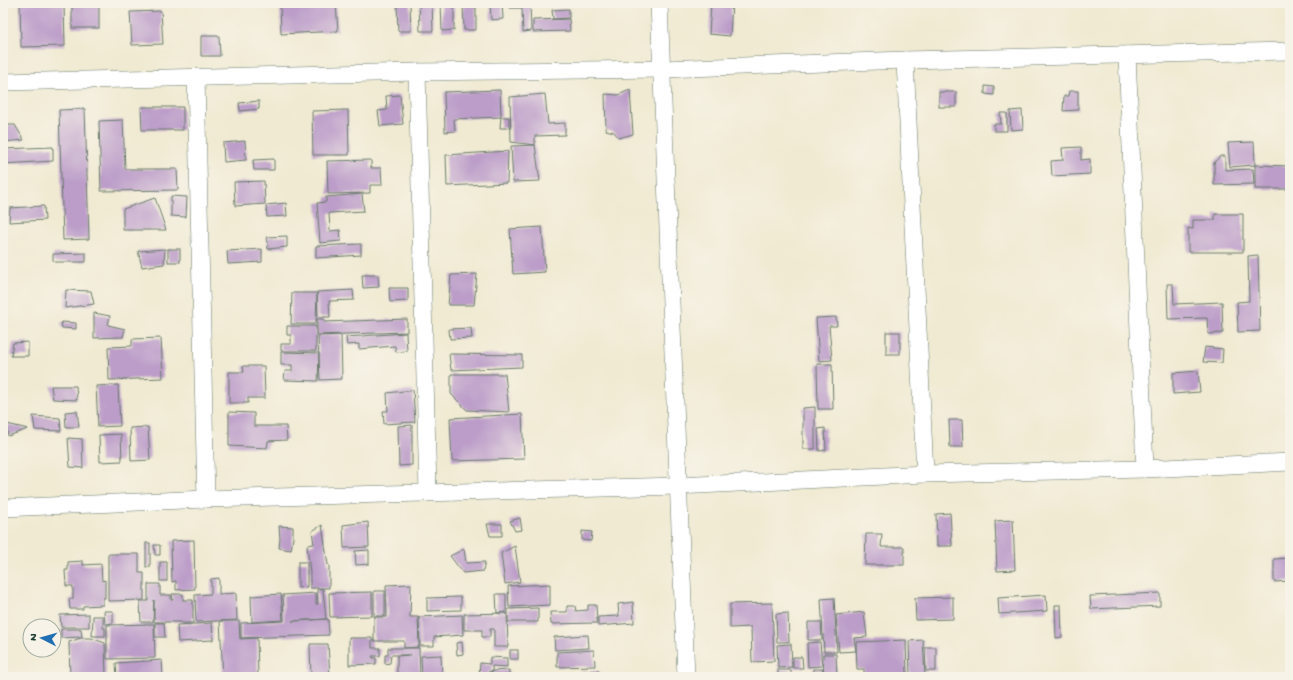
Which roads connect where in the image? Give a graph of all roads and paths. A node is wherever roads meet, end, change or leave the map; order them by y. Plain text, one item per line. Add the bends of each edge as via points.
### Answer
1 (659, 3) edge
2 (1290, 51) edge
3 (1127, 55) junction
4 (905, 60) junction
5 (663, 69) junction
6 (417, 72) junction
7 (196, 78) junction
8 (3, 82) edge
9 (1290, 462) edge
10 (1145, 469) junction
11 (925, 474) junction
12 (678, 486) junction
13 (428, 492) junction
14 (206, 498) junction
15 (3, 508) edge
16 (686, 677) edge

1 - 5 street
2 - 3 street
3 - 4 street
3 - 10 street
4 - 5 street
4 - 11 street
5 - 6 street
5 - 12 street
6 - 7 street
6 - 13 street
7 - 8 street
7 - 14 street
9 - 10 street
10 - 11 street
11 - 12 street
12 - 13 street
12 - 16 street
13 - 14 street
14 - 15 street

